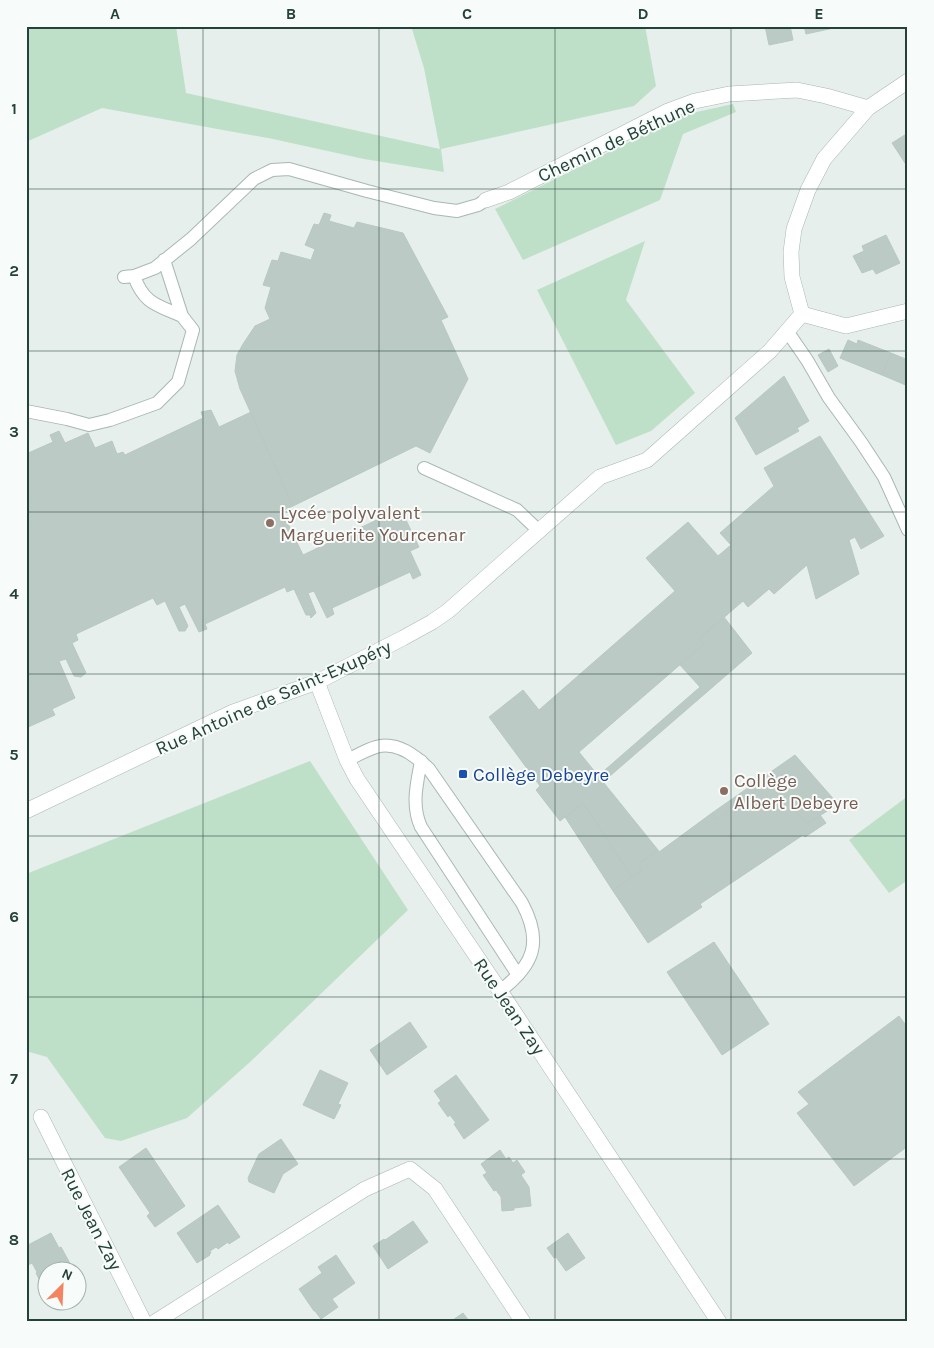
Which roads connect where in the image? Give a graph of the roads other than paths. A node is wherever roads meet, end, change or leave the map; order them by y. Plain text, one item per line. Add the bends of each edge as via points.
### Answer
1 (908, 81) edge
2 (868, 108) junction
3 (486, 200) joint
4 (164, 260) junction
5 (908, 311) edge
6 (802, 314) junction
7 (182, 316) junction
8 (787, 331) junction
9 (26, 411) edge
10 (424, 468) dead end
11 (908, 530) edge
12 (539, 531) junction
13 (317, 682) junction
14 (347, 760) junction
15 (420, 761) junction
16 (26, 811) edge
17 (518, 975) junction
18 (500, 991) junction
19 (41, 1117) dead end
20 (144, 1322) edge
21 (155, 1322) edge
22 (523, 1322) edge
23 (719, 1322) edge

1 - 2 street
2 - 3 street, Chemin de Béthune via 797,90 729,94 695,101 509,192
2 - 6 street via 824,159 794,229 792,277
3 - 4 lane via 457,210 434,208 289,169 272,170 254,179
4 - 7 lane
4 - 7 lane via 155,268 129,277 145,297
5 - 6 street via 846,326
6 - 8 street, Rue Antoine de Saint-Exupéry
7 - 9 lane via 193,330 181,373 178,382 157,403 89,425
8 - 11 lane via 884,477
8 - 12 street, Rue Antoine de Saint-Exupéry via 647,460 600,477
10 - 12 lane via 516,510
12 - 13 street, Rue Antoine de Saint-Exupéry via 432,622
13 - 14 street, Rue Jean Zay
13 - 16 street, Rue Antoine de Saint-Exupéry via 233,712
14 - 15 lane via 383,745 402,750
14 - 18 street, Rue Jean Zay
15 - 17 lane via 415,810 420,827
15 - 17 lane via 429,769 529,917 534,933 532,950
17 - 18 lane
18 - 23 street, Rue Jean Zay
19 - 20 street, Rue Jean Zay
21 - 22 street via 365,1189 410,1169 435,1189

